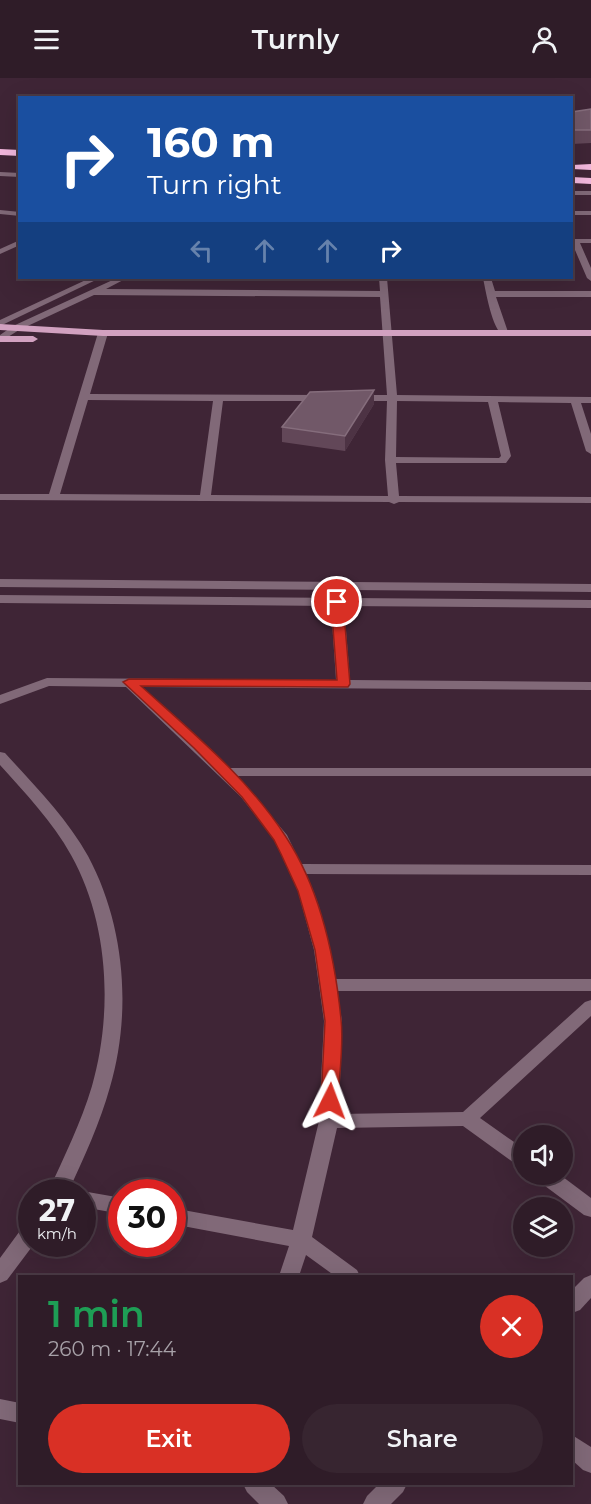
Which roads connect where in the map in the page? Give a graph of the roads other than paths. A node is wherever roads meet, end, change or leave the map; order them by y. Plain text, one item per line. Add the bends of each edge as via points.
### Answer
1 (0, 152) edge
2 (18, 153) edge
3 (573, 166) edge
4 (591, 167) edge
5 (573, 172) edge
6 (591, 173) edge
7 (0, 174) edge
8 (18, 176) edge
9 (573, 180) edge
10 (591, 181) edge
11 (573, 186) edge
12 (591, 187) edge
13 (573, 193) edge
14 (591, 193) edge
15 (0, 212) edge
16 (573, 213) edge
17 (591, 213) edge
18 (18, 214) edge
19 (573, 241) edge
20 (591, 241) edge
21 (18, 243) edge
22 (0, 252) edge
23 (591, 278) edge
24 (94, 279) edge
25 (121, 279) edge
26 (382, 279) edge
27 (487, 279) edge
28 (94, 292) junction
29 (383, 294) junction
30 (492, 294) junction
31 (591, 294) edge
32 (0, 325) edge
33 (16, 328) junction
34 (503, 332) junction
35 (591, 333) edge
36 (102, 336) junction
37 (386, 338) junction
38 (0, 339) edge
39 (591, 343) edge
40 (83, 397) junction
41 (218, 398) junction
42 (334, 398) edge
43 (346, 398) edge
44 (392, 398) junction
45 (492, 399) junction
46 (575, 400) junction
47 (591, 400) edge
48 (591, 452) edge
49 (390, 460) junction
50 (0, 498) edge
51 (53, 498) junction
52 (205, 499) junction
53 (591, 500) edge
54 (394, 501) junction
55 (0, 583) edge
56 (386, 586) junction
57 (591, 588) edge
58 (0, 599) edge
59 (337, 602) junction
60 (387, 603) junction
61 (591, 604) edge
62 (129, 682) junction
63 (344, 684) junction
64 (591, 686) edge
65 (0, 700) edge
66 (0, 756) edge
67 (225, 772) junction
68 (591, 772) edge
69 (295, 869) junction
70 (591, 870) edge
71 (328, 985) junction
72 (591, 985) edge
73 (591, 1006) edge
74 (467, 1119) junction
75 (329, 1121) junction
76 (513, 1152) edge
77 (64, 1179) edge
78 (559, 1185) edge
79 (591, 1209) edge
80 (186, 1219) edge
81 (301, 1240) junction
82 (18, 1249) edge
83 (0, 1274) edge
84 (289, 1275) edge
85 (349, 1275) edge
86 (591, 1284) edge
87 (573, 1303) edge
88 (0, 1409) edge
89 (18, 1413) edge
90 (573, 1447) edge
91 (591, 1462) edge
92 (256, 1485) edge
93 (394, 1485) edge
94 (276, 1504) edge
95 (375, 1504) edge

1 - 2 highway
3 - 4 highway
5 - 6 highway
7 - 8 street
9 - 10 highway
11 - 12 highway
13 - 14 street
15 - 18 street
16 - 17 street
19 - 20 street
19 - 23 street
21 - 22 street
24 - 32 street
25 - 28 street
26 - 29 street
27 - 30 street
28 - 29 street via 261,288
28 - 33 street
29 - 37 street
30 - 31 street
30 - 34 street
32 - 33 main road
33 - 36 main road
33 - 38 street
34 - 35 main road
34 - 37 main road
36 - 37 main road
36 - 38 main road
36 - 40 street
37 - 39 main road
37 - 44 street
40 - 41 street
40 - 51 street
41 - 42 street
41 - 52 street
43 - 44 street
44 - 45 street
44 - 49 street
45 - 46 street
45 - 49 street via 506,456 502,461
46 - 47 street
46 - 48 street
49 - 54 street
50 - 51 street
51 - 52 street
52 - 54 street
53 - 54 street
55 - 56 street
56 - 57 street
56 - 60 street
58 - 59 street
59 - 60 street
59 - 63 street
60 - 61 street
62 - 63 street
62 - 65 street via 47,682
62 - 67 street
63 - 64 street
66 - 77 street via 79,855 100,900 110,947 113,1000 108,1053 92,1116
67 - 68 street
67 - 69 street via 280,838
69 - 70 street
69 - 71 street via 306,891
71 - 72 street
71 - 75 street via 333,1021
73 - 74 street
74 - 75 street
74 - 76 street
75 - 81 street
78 - 79 street
80 - 81 street
81 - 84 street
81 - 85 street
82 - 83 street
86 - 87 street
88 - 89 street
90 - 91 street
92 - 94 street
93 - 95 street

